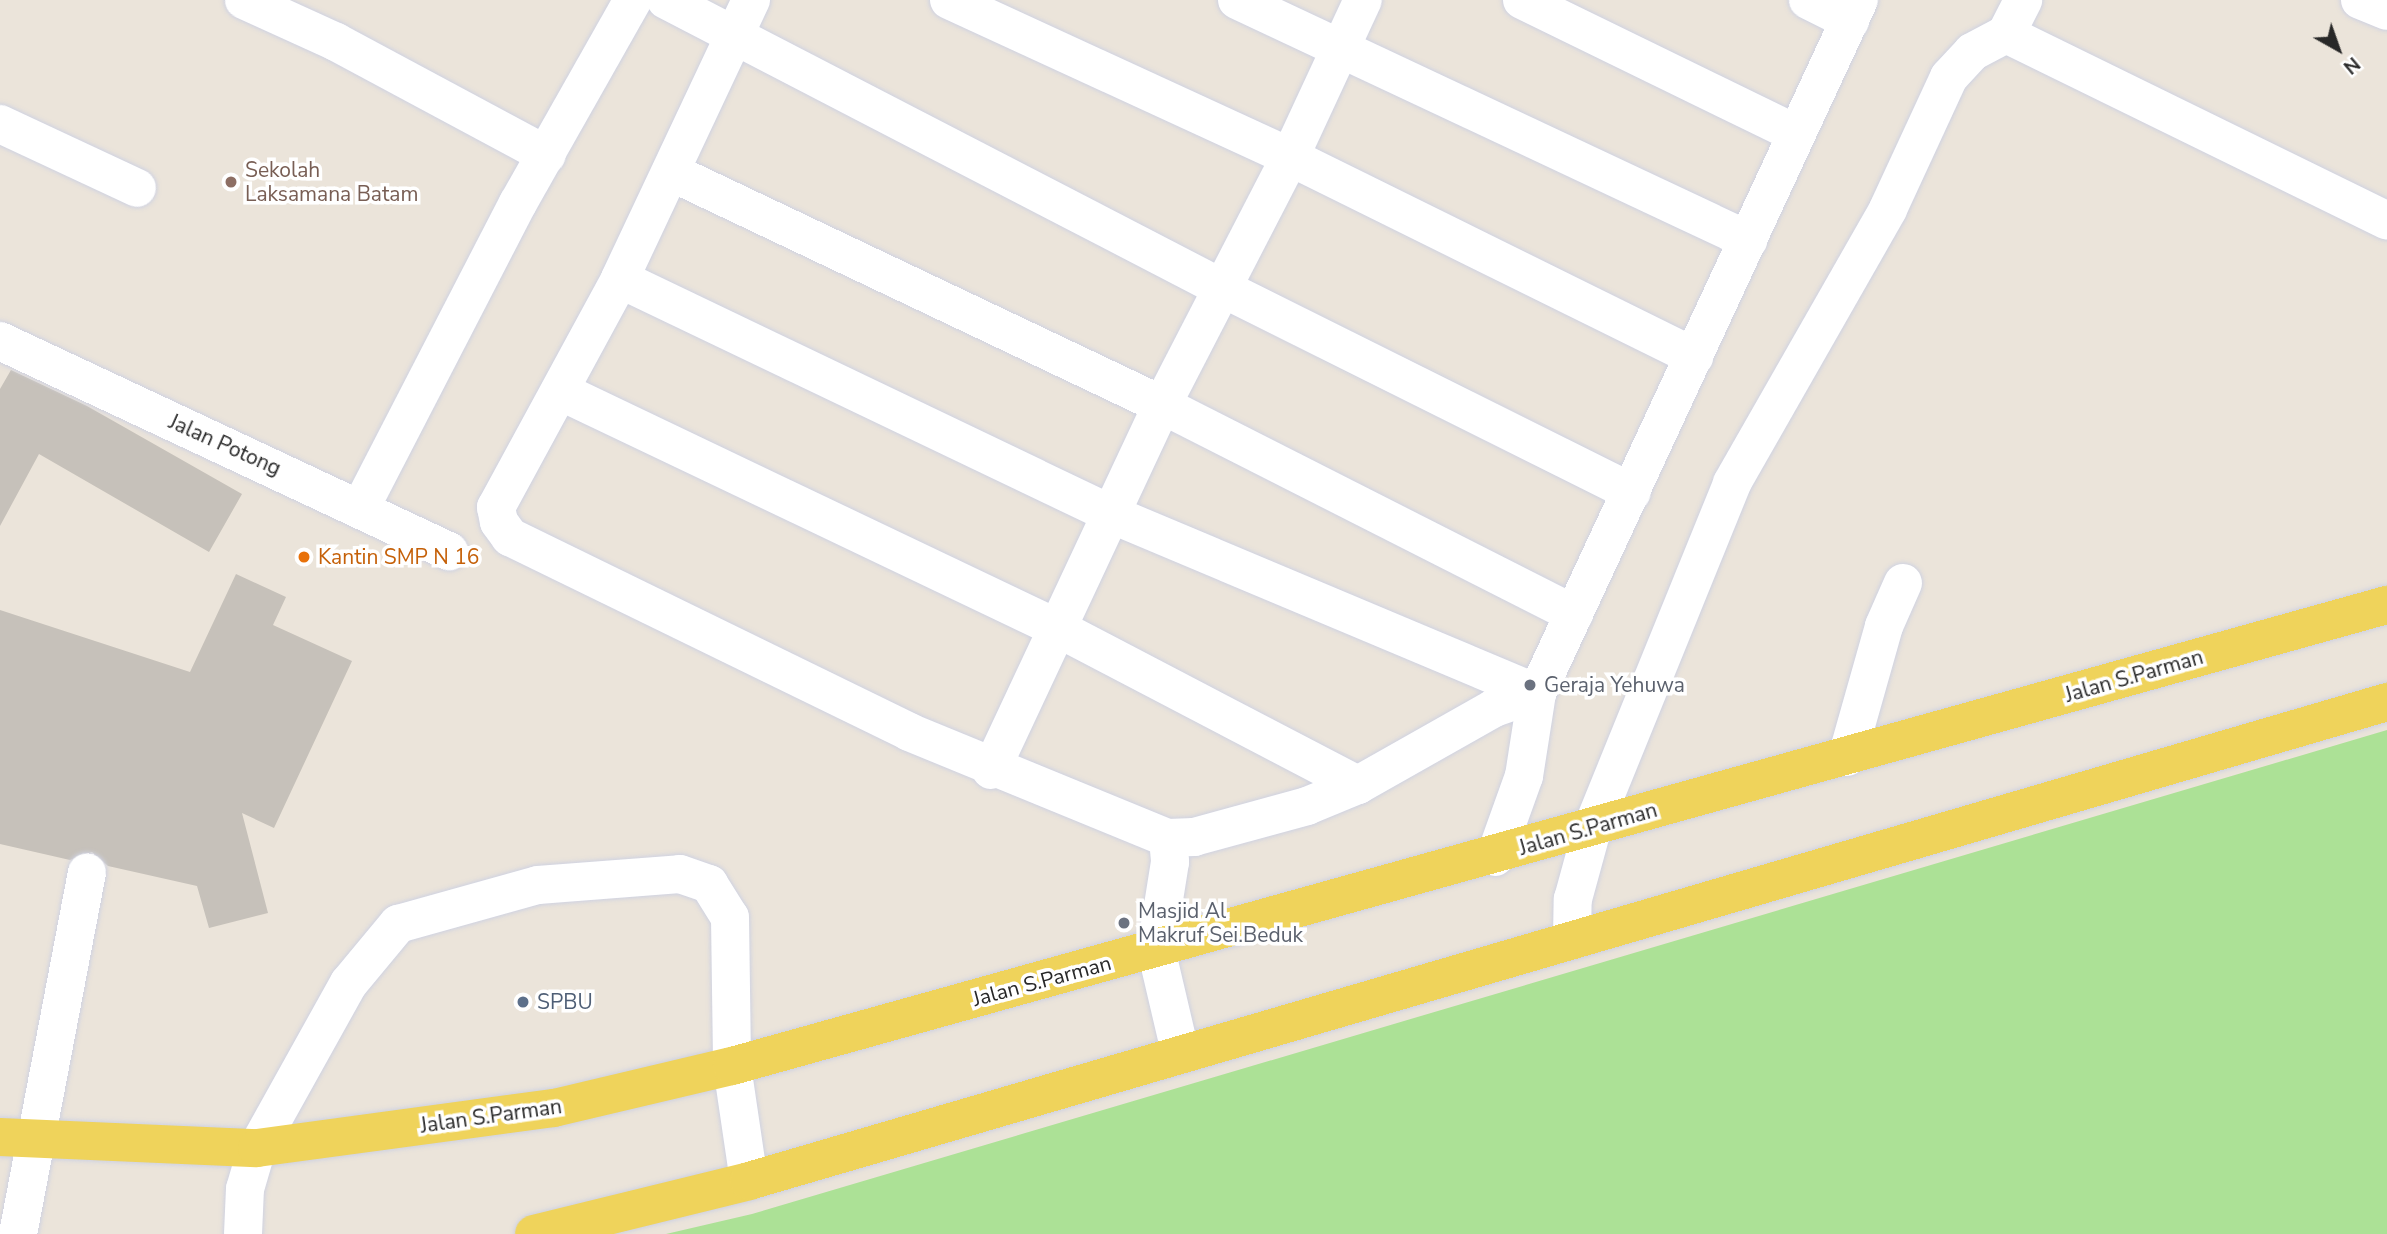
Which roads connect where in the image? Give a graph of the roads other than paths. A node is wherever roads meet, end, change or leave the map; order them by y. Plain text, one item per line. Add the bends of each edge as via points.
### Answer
1 (244, 0) edge
2 (633, 0) edge
3 (666, 0) edge
4 (751, 0) edge
5 (949, 0) edge
6 (1237, 0) edge
7 (1363, 0) edge
8 (1522, 0) edge
9 (1808, 0) edge
10 (2023, 0) edge
11 (2360, 0) edge
12 (1854, 10) edge
13 (2387, 11) edge
14 (2006, 34) junction
15 (733, 39) junction
16 (1340, 49) junction
17 (0, 124) edge
18 (1795, 133) junction
19 (547, 155) junction
20 (1290, 157) junction
21 (671, 172) junction
22 (137, 188) dead end
23 (2387, 221) edge
24 (1748, 240) junction
25 (620, 279) junction
26 (1220, 287) junction
27 (0, 341) edge
28 (1694, 356) junction
29 (562, 392) junction
30 (1162, 405) junction
31 (1632, 492) junction
32 (361, 507) junction
33 (1113, 515) junction
34 (449, 551) dead end
35 (1903, 583) dead end
36 (2387, 605) edge
37 (1574, 614) junction
38 (1061, 631) junction
39 (1538, 694) junction
40 (2387, 702) edge
41 (1847, 757) junction
42 (991, 770) junction
43 (1358, 785) junction
44 (1593, 825) junction
45 (1168, 838) junction
46 (1494, 857) junction
47 (87, 873) dead end
48 (1572, 938) junction
49 (1161, 976) junction
50 (1180, 1051) junction
51 (732, 1066) junction
52 (0, 1137) edge
53 (257, 1148) junction
54 (34, 1158) junction
55 (747, 1166) junction
56 (18, 1234) edge
57 (243, 1234) edge
58 (534, 1234) edge

1 - 19 street via 336,42
2 - 19 street
3 - 15 street
4 - 15 street
5 - 20 street
6 - 16 street
7 - 16 street
8 - 18 street
9 - 12 street
10 - 14 street
11 - 13 street
12 - 18 street
14 - 23 street
14 - 44 street via 1972,52 1949,77 1888,209 1732,483
15 - 21 street
15 - 26 street
16 - 20 street
16 - 24 street
17 - 22 street
18 - 24 street
19 - 32 street
20 - 26 street
20 - 28 street
21 - 25 street
21 - 30 street
24 - 28 street
25 - 29 street
25 - 33 street
26 - 30 street
26 - 31 street
27 - 32 street, Jalan Potong
28 - 31 street
29 - 38 street
29 - 42 street via 496,507 510,537
30 - 33 street
30 - 37 street
31 - 37 street
32 - 34 street, Jalan Potong
33 - 38 street
33 - 39 street
35 - 41 street via 1884,626
36 - 41 main road, Jalan S.Parman
37 - 39 street
38 - 42 street
38 - 43 street
39 - 43 street via 1494,708
39 - 46 street via 1524,776
40 - 48 main road
41 - 44 main road, Jalan S.Parman
42 - 45 street
43 - 45 street via 1262,820
44 - 46 main road, Jalan S.Parman
44 - 48 street via 1573,898
45 - 49 street
46 - 49 main road, Jalan S.Parman
47 - 54 street
48 - 50 main road
49 - 50 street
49 - 51 main road, Jalan S.Parman
50 - 55 main road
51 - 53 main road, Jalan S.Parman via 554,1108
51 - 53 street via 730,917 709,884 680,874 538,885 398,924 349,983
51 - 55 street
52 - 54 main road, Jalan S.Parman
53 - 54 main road, Jalan S.Parman
53 - 57 street via 245,1189
54 - 56 street
55 - 58 main road

